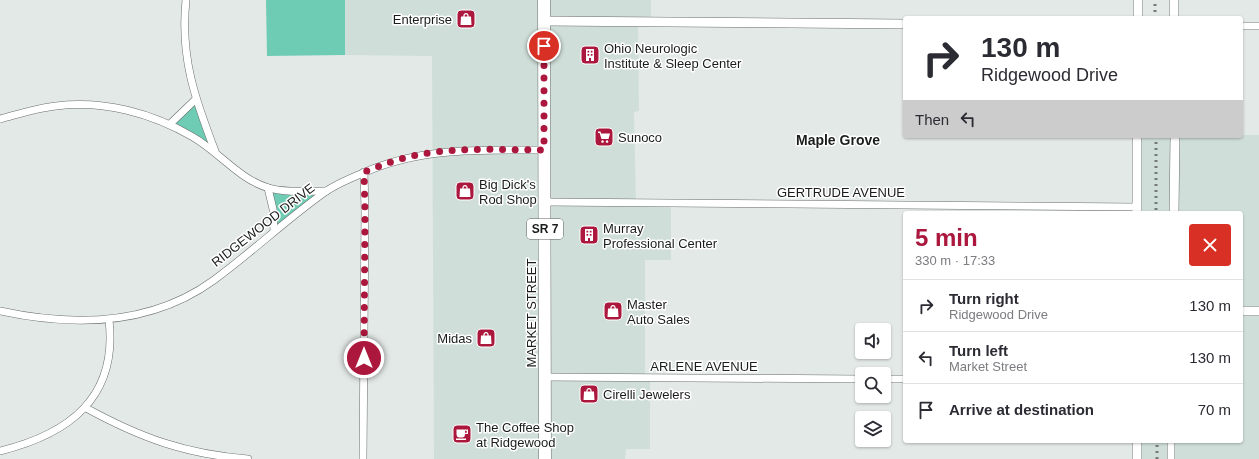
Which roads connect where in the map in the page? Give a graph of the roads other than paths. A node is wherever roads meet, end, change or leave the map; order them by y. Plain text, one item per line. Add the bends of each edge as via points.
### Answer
1 (186, 0) edge
2 (544, 0) edge
3 (1138, 0) edge
4 (1174, 0) edge
5 (1138, 16) edge
6 (1174, 16) edge
7 (544, 21) junction
8 (903, 24) edge
9 (1243, 26) edge
10 (1259, 26) edge
11 (195, 100) junction
12 (0, 119) edge
13 (170, 124) junction
14 (1137, 138) edge
15 (1175, 138) edge
16 (544, 150) junction
17 (215, 151) junction
18 (364, 172) junction
19 (268, 188) junction
20 (326, 191) junction
21 (545, 202) junction
22 (1137, 210) edge
23 (1174, 211) edge
24 (274, 231) junction
25 (0, 311) edge
26 (1243, 311) edge
27 (1259, 311) edge
28 (109, 320) junction
29 (545, 377) junction
30 (855, 379) edge
31 (891, 379) edge
32 (903, 379) edge
33 (86, 408) junction
34 (1137, 443) edge
35 (1171, 443) edge
36 (0, 451) edge
37 (248, 459) edge
38 (363, 459) edge
39 (544, 459) edge
40 (1136, 459) edge
41 (1171, 459) edge

1 - 11 street via 185,51
2 - 7 main road, MARKET STREET / SR 7
3 - 5 street
4 - 6 street
7 - 8 street
7 - 16 main road, MARKET STREET / SR 7
9 - 10 street
11 - 13 street
11 - 17 street
12 - 13 street via 56,106 96,105 119,108
13 - 17 street
14 - 22 street
15 - 23 street
16 - 18 street, RIDGEWOOD DRIVE via 429,153 400,159
16 - 21 main road, MARKET STREET / SR 7
17 - 19 street via 236,170
18 - 20 street, RIDGEWOOD DRIVE
18 - 38 street
19 - 20 street
19 - 24 street via 273,209
20 - 24 street, RIDGEWOOD DRIVE
21 - 22 street, GERTRUDE AVENUE
21 - 29 main road, MARKET STREET / SR 7
24 - 28 street, RIDGEWOOD DRIVE via 215,279 187,297 147,313
25 - 28 street, RIDGEWOOD DRIVE via 53,320
26 - 27 street
28 - 33 street via 111,336 108,360 96,393
29 - 30 street, ARLENE AVENUE
29 - 39 main road, MARKET STREET / SR 7
31 - 32 street
33 - 36 street via 61,428 36,440
33 - 37 street via 126,430 160,442 205,454
34 - 40 street
35 - 41 street

